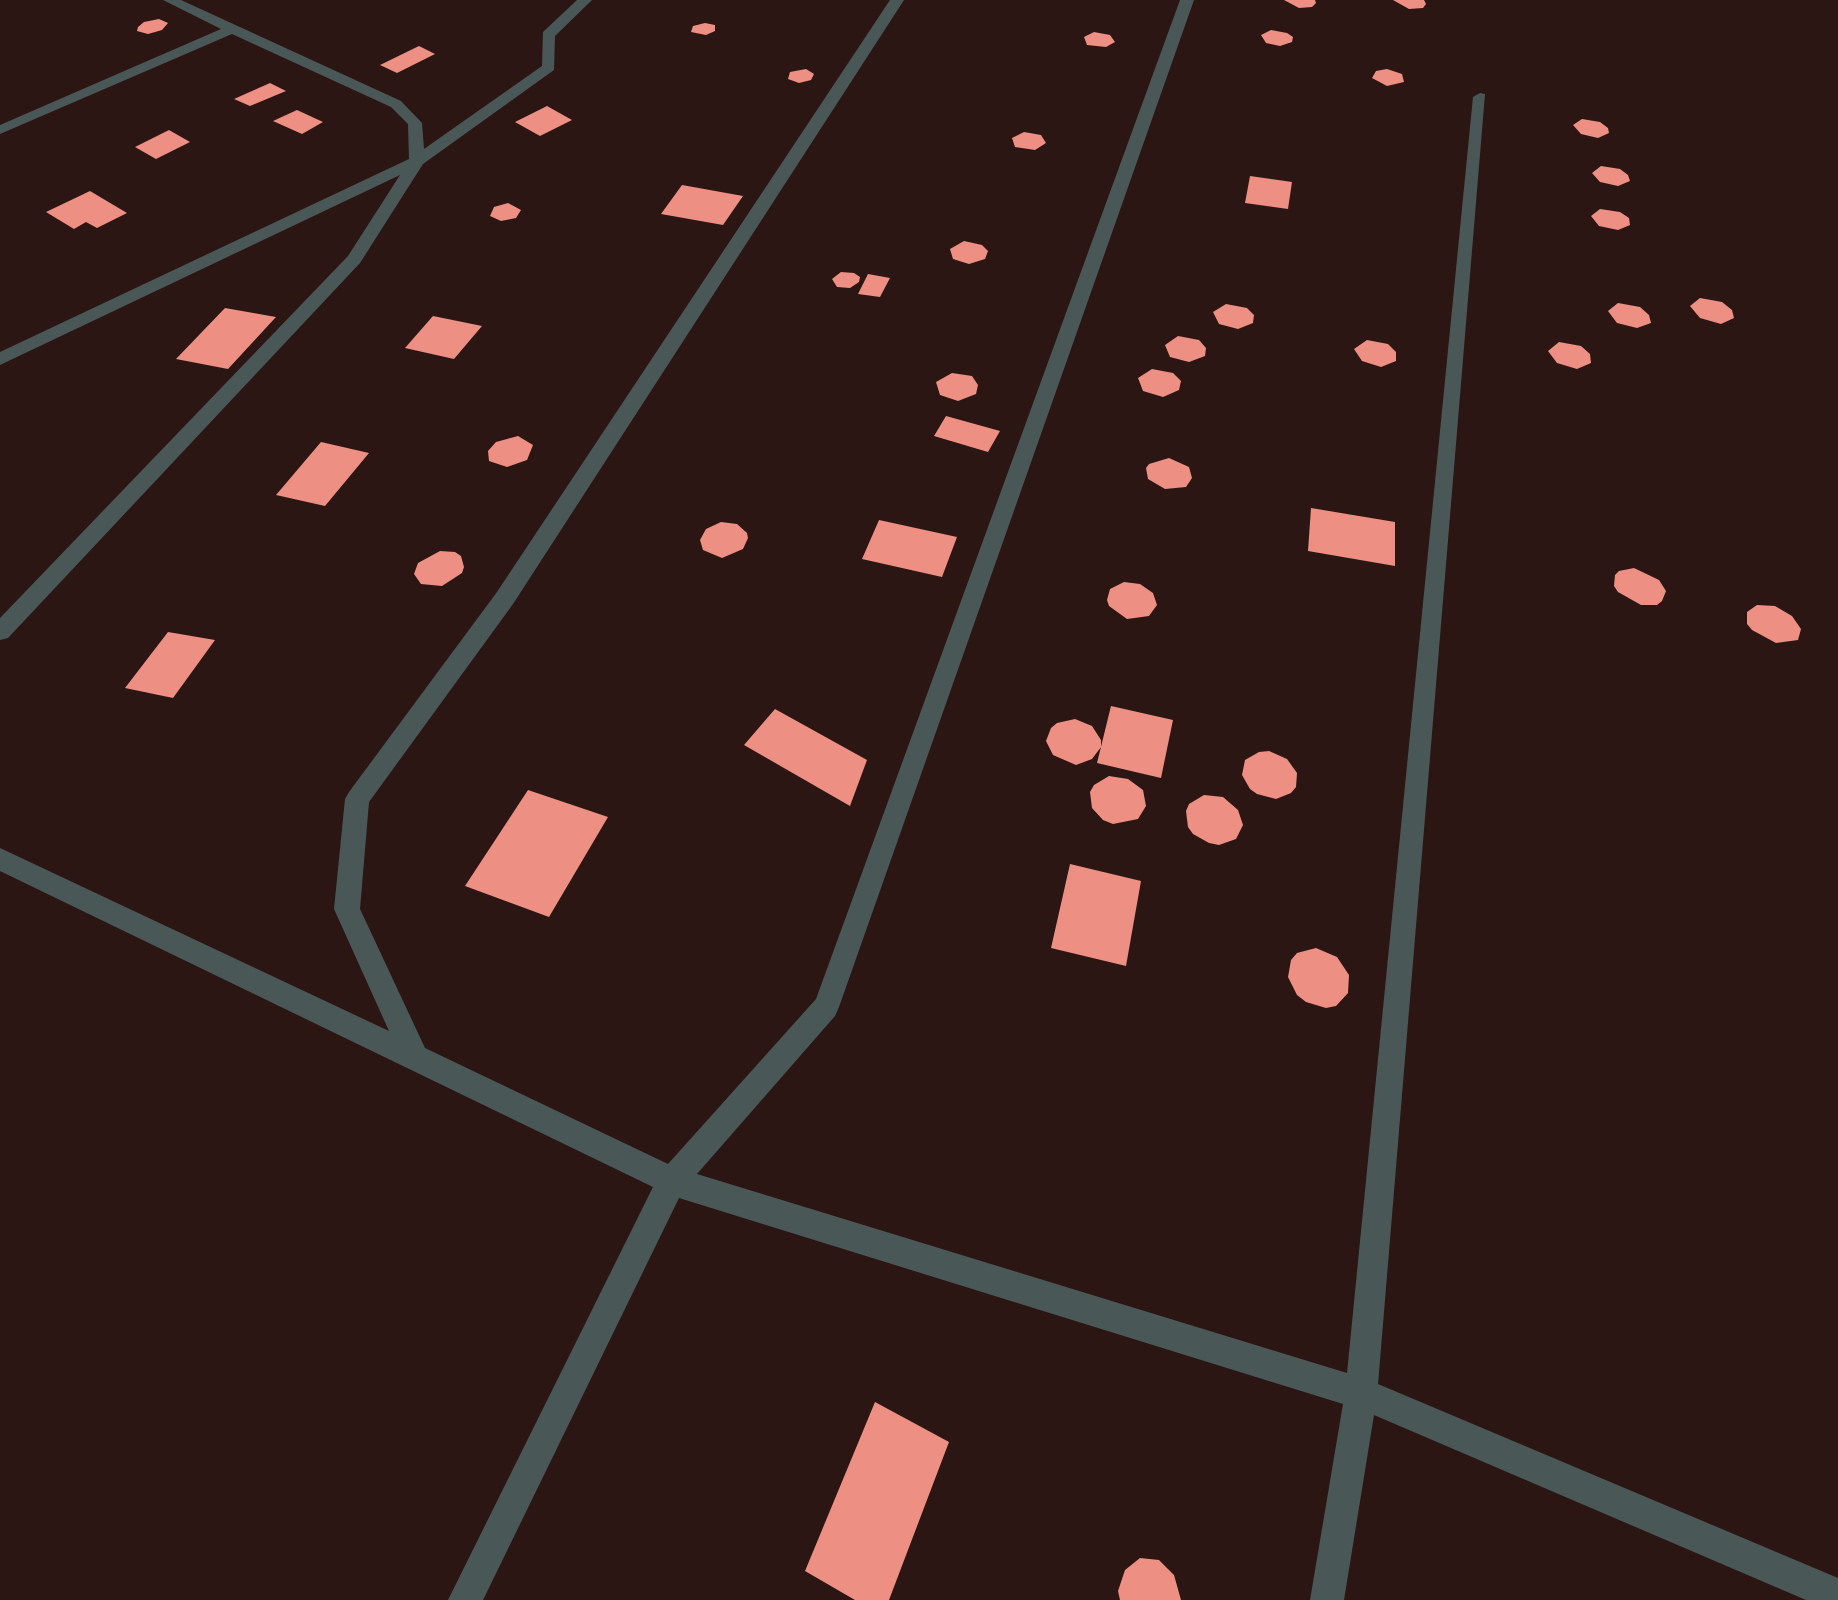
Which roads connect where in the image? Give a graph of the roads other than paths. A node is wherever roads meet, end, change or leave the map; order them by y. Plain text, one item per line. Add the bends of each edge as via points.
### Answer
1 (170, 0) edge
2 (585, 0) edge
3 (897, 0) edge
4 (1187, 0) edge
5 (232, 29) junction
6 (1480, 97) dead end
7 (0, 130) edge
8 (417, 161) junction
9 (0, 359) edge
10 (0, 632) edge
11 (0, 859) edge
12 (415, 1058) junction
13 (672, 1181) junction
14 (1361, 1393) junction
15 (1838, 1596) edge
16 (465, 1600) edge
17 (1327, 1600) edge

1 - 5 street
2 - 8 street via 548,35 549,67
3 - 12 street via 505,598 357,799 347,909
4 - 13 street via 826,1007
5 - 7 street
5 - 8 street via 396,104 415,123
6 - 14 street
8 - 9 street
8 - 10 street via 354,259
11 - 12 street
12 - 13 street
13 - 14 street
13 - 16 street
14 - 15 street
14 - 17 street

